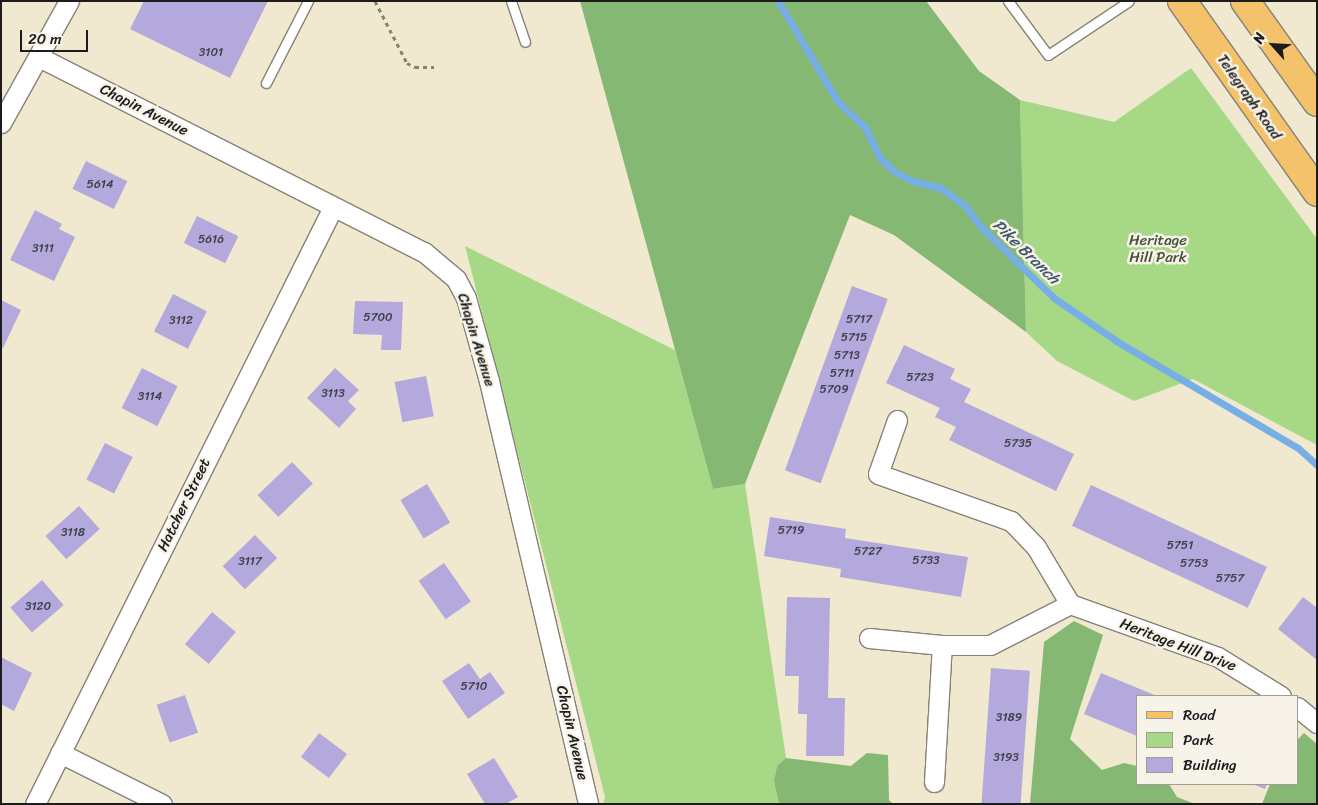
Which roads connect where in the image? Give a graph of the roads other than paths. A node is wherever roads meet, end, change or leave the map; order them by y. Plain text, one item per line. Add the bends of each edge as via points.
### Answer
1 (69, 1) edge
2 (308, 1) edge
3 (510, 1) edge
4 (1008, 1) edge
5 (1129, 1) edge
6 (1182, 1) edge
7 (1245, 1) edge
8 (525, 42) dead end
9 (39, 57) junction
10 (266, 83) dead end
11 (1317, 102) edge
12 (1, 123) edge
13 (1317, 192) edge
14 (333, 207) junction
15 (897, 420) dead end
16 (1070, 604) junction
17 (869, 638) dead end
18 (942, 645) junction
19 (1279, 695) edge
20 (1298, 708) edge
21 (1317, 723) edge
22 (60, 753) junction
23 (934, 782) dead end
24 (35, 804) edge
25 (162, 804) edge
26 (588, 804) edge

1 - 9 street
2 - 10 lane
3 - 8 lane
4 - 5 lane via 1048,55
6 - 13 main road, Telegraph Road
7 - 11 main road
9 - 12 street
9 - 14 street, Chapin Avenue
14 - 22 street, Hatcher Street
14 - 26 street, Chapin Avenue via 424,252 456,280 466,298 489,381
15 - 16 street via 878,474 1011,521 1036,547
16 - 18 street via 990,644
16 - 19 street, Heritage Hill Drive via 1218,657
17 - 18 street
18 - 23 street
20 - 21 street
22 - 24 street, Hatcher Street
22 - 25 street

